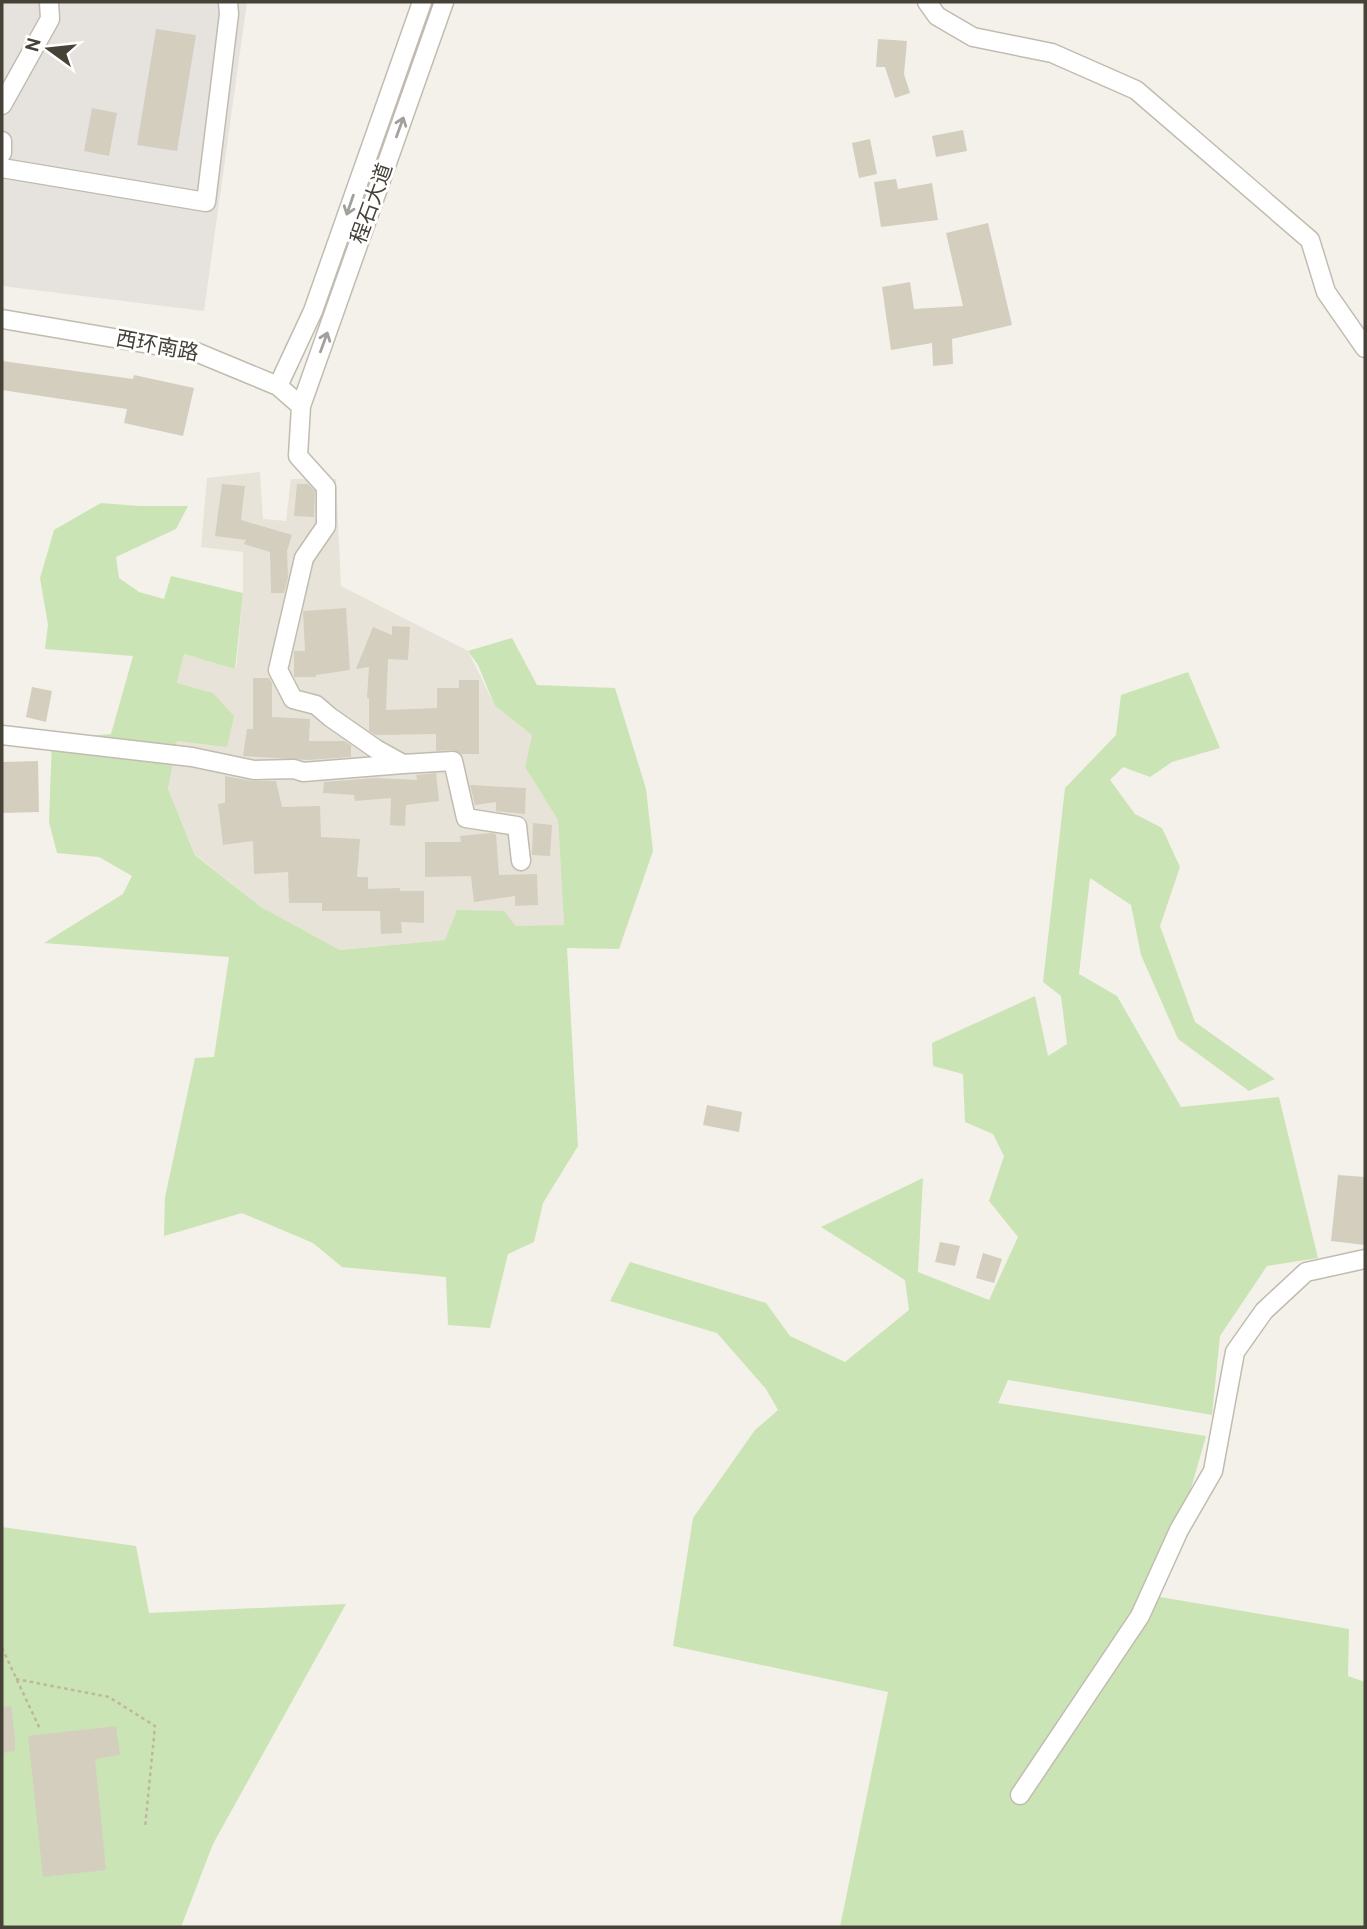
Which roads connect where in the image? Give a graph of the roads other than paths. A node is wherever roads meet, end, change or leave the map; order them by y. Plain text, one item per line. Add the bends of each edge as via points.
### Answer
1 (49, 2) edge
2 (228, 2) edge
3 (422, 2) edge
4 (444, 2) edge
5 (927, 2) edge
6 (2, 105) edge
7 (2, 141) edge
8 (2, 153) edge
9 (2, 168) edge
10 (2, 319) edge
11 (1365, 348) edge
12 (278, 386) junction
13 (301, 406) junction
14 (2, 735) edge
15 (403, 764) junction
16 (521, 861) dead end
17 (1365, 1259) edge
18 (1020, 1795) dead end

1 - 6 street via 50,19
2 - 9 street via 206,202
3 -> 12 street, 程石大道 via 313,311
13 -> 4 street, 程石大道
5 - 11 street via 937,16 973,37 1052,53 1136,90 1310,240 1326,292
7 - 8 street
10 - 12 street, 西环南路 via 196,352
12 - 13 street, 西环南路
13 - 15 street, 程石大道 via 298,456 326,487 326,526 304,558 278,670 293,699 316,705
14 - 15 street via 192,757 254,770 303,772
15 - 16 street via 453,761 466,818 516,826
17 - 18 street via 1306,1272 1264,1311 1235,1352 1213,1471 1179,1530 1140,1616

